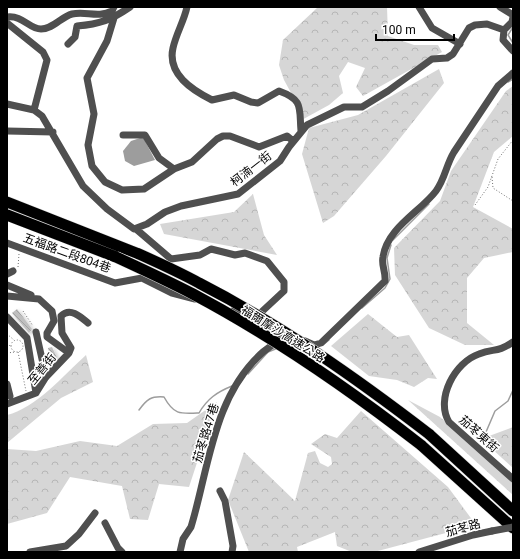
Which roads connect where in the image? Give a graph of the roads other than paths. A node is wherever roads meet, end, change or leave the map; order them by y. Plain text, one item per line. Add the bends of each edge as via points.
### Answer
1 (114, 7) edge
2 (130, 7) edge
3 (187, 7) edge
4 (419, 7) edge
5 (500, 7) edge
6 (513, 16) edge
7 (7, 17) edge
8 (114, 18) junction
9 (7, 23) edge
10 (504, 30) junction
11 (68, 44) dead end
12 (460, 44) junction
13 (513, 51) edge
14 (513, 73) edge
15 (7, 104) edge
16 (34, 110) junction
17 (7, 131) edge
18 (301, 131) junction
19 (53, 132) junction
20 (123, 135) dead end
21 (293, 141) junction
22 (174, 169) junction
23 (8, 202) edge
24 (7, 216) edge
25 (136, 229) junction
26 (7, 243) edge
27 (7, 285) edge
28 (7, 296) edge
29 (39, 299) junction
30 (7, 317) edge
31 (255, 318) junction
32 (88, 323) dead end
33 (36, 332) road end
34 (283, 340) junction
35 (513, 342) edge
36 (69, 353) junction
37 (46, 377) junction
38 (7, 384) edge
39 (36, 394) junction
40 (10, 396) dead end
41 (7, 404) edge
42 (513, 479) edge
43 (220, 491) dead end
44 (513, 511) edge
45 (95, 513) dead end
46 (105, 523) dead end
47 (513, 528) edge
48 (30, 552) edge
49 (122, 552) edge
50 (180, 552) edge
51 (232, 552) edge
52 (419, 552) edge

1 - 7 street via 112,11 102,15 72,14 50,27 41,29 17,17
2 - 8 street
3 - 18 street via 172,57 186,84 212,100 234,95 258,103 279,92 292,96 299,103
4 - 12 street via 432,28
5 - 6 street
6 - 10 street via 512,22
8 - 11 street via 98,24 77,26 75,36
8 - 22 street via 107,41 87,78 94,114 88,145 92,166 105,182 122,190 144,188
9 - 16 street via 43,52 47,60
10 - 12 street, 柯湳一街 via 487,24 475,25 464,34
10 - 13 street via 503,40
12 - 18 street, 柯湳一街 via 447,58 432,59 362,107 344,107 307,125
14 - 34 street via 498,86 447,162 442,183 436,192 389,240 382,258 385,281 321,343 314,345 291,338
15 - 16 street
16 - 19 street via 42,116
17 - 19 street
18 - 21 street, 柯湳一街
19 - 25 street via 83,186 128,226
20 - 22 street via 145,135 159,158
21 - 22 street via 287,136 259,146 223,136 192,162
21 - 25 street, 柯湳一街 via 280,161 238,194 181,206
23 - 44 highway, 福爾摩沙高速公路, bridge via 139,254 200,283 287,334 372,390 429,434
24 - 47 highway, 福爾摩沙高速公路, bridge via 116,257 193,294 280,345 364,401 421,445
25 - 31 street via 171,258 200,254 211,249 235,255 244,253 267,261 284,282 284,290
26 - 31 street, 五福路二段804巷 via 115,283 142,278 172,293 219,306 253,320
27 - 29 street
28 - 29 street
29 - 36 street, 至善街 via 52,311 54,321 46,333 47,337
30 - 39 street via 27,338
31 - 34 street
32 - 36 street, 至善街 via 71,311 64,312 61,316 62,333 71,348
33 - 37 street
34 - 50 street, 茄苳路47巷 via 267,348 246,368 221,414 191,527 183,539
35 - 42 street, 茄苳東街 via 498,351 478,354 460,368 449,386 443,409 449,422
36 - 37 street, 至善街
37 - 39 street, 至善街
38 - 40 street
39 - 41 street, 至善街
43 - 51 street via 225,501
45 - 48 street via 66,546
46 - 49 street
47 - 52 street, 茄苳路, bridge via 473,535

